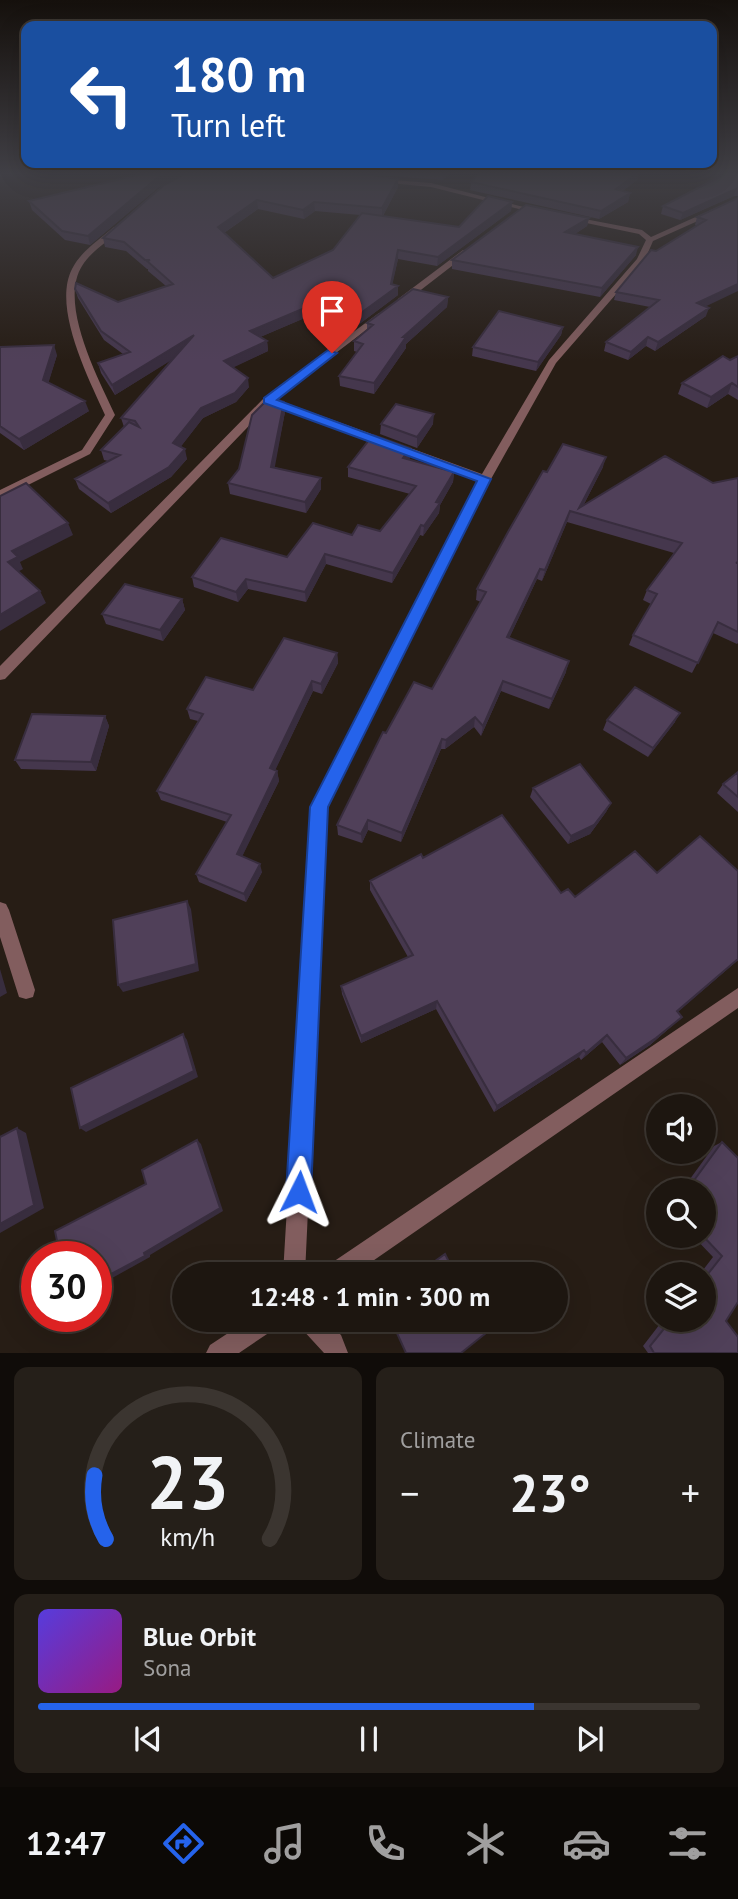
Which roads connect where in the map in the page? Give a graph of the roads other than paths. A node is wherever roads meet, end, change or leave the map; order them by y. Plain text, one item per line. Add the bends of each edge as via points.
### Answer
1 (110, 235) edge
2 (645, 235) edge
3 (661, 235) edge
4 (650, 240) junction
5 (479, 242) edge
6 (268, 400) junction
7 (485, 479) junction
8 (0, 495) edge
9 (0, 675) edge
10 (0, 910) edge
11 (26, 990) dead end
12 (738, 997) edge
13 (295, 1262) edge
14 (352, 1262) edge
15 (250, 1332) edge
16 (322, 1332) edge
17 (218, 1353) edge
18 (336, 1353) edge

1 - 8 street via 73,274 71,301 83,356 110,415 86,452
2 - 4 street
3 - 4 street
4 - 7 street via 641,260 551,362
5 - 6 street
6 - 7 street
6 - 9 street
7 - 13 street via 319,807
10 - 11 street
12 - 14 street
15 - 17 street
16 - 18 street

